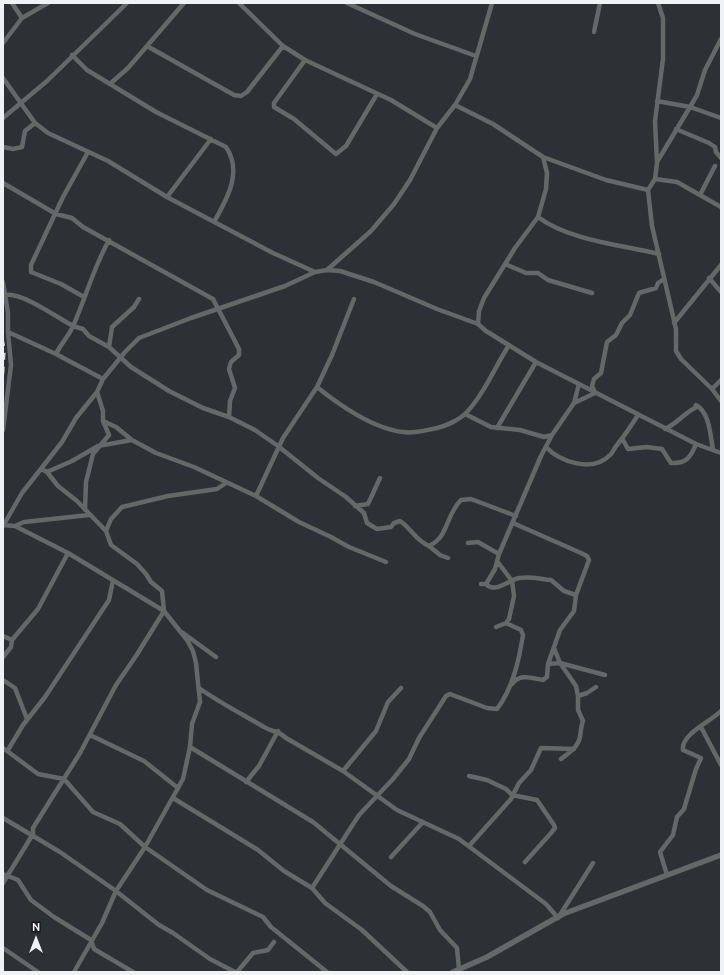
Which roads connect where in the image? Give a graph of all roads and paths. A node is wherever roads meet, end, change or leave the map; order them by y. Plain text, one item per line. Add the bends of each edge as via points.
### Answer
1 (12, 3) edge
2 (48, 3) edge
3 (127, 3) edge
4 (184, 3) edge
5 (239, 3) edge
6 (347, 3) edge
7 (492, 3) edge
8 (600, 3) edge
9 (658, 3) edge
10 (22, 18) junction
11 (594, 32) dead end
12 (721, 39) edge
13 (3, 43) edge
14 (147, 46) junction
15 (283, 46) junction
16 (719, 46) edge
17 (72, 56) junction
18 (476, 56) junction
19 (305, 60) junction
20 (3, 78) edge
21 (111, 84) junction
22 (377, 94) junction
23 (657, 101) junction
24 (20, 103) junction
25 (455, 105) junction
26 (690, 107) junction
27 (3, 118) edge
28 (721, 118) edge
29 (35, 123) junction
30 (437, 128) junction
31 (676, 129) junction
32 (211, 139) junction
33 (3, 147) edge
34 (88, 152) junction
35 (542, 156) junction
36 (721, 158) edge
37 (657, 163) junction
38 (715, 166) dead end
39 (655, 179) junction
40 (3, 183) edge
41 (648, 190) junction
42 (700, 195) junction
43 (167, 197) junction
44 (721, 207) edge
45 (56, 214) junction
46 (538, 218) junction
47 (214, 222) junction
48 (109, 240) junction
49 (659, 254) junction
50 (505, 264) junction
51 (721, 265) edge
52 (327, 270) junction
53 (315, 272) junction
54 (709, 278) junction
55 (664, 279) junction
56 (3, 282) edge
57 (721, 292) edge
58 (592, 293) dead end
59 (6, 295) junction
60 (84, 297) junction
61 (139, 299) dead end
62 (354, 299) dead end
63 (218, 308) junction
64 (674, 323) junction
65 (478, 324) junction
66 (74, 326) junction
67 (8, 332) junction
68 (509, 345) junction
69 (109, 347) junction
70 (56, 354) junction
71 (120, 358) junction
72 (536, 362) junction
73 (103, 379) junction
74 (721, 380) edge
75 (580, 384) junction
76 (317, 387) junction
77 (712, 389) junction
78 (97, 392) junction
79 (595, 393) junction
80 (721, 401) edge
81 (574, 403) junction
82 (465, 414) junction
83 (638, 415) junction
84 (229, 417) junction
85 (103, 421) junction
86 (497, 428) junction
87 (665, 429) junction
88 (3, 430) edge
89 (552, 435) junction
90 (132, 440) junction
91 (623, 440) junction
92 (696, 444) junction
93 (98, 446) junction
94 (278, 446) junction
95 (546, 448) junction
96 (713, 449) junction
97 (721, 453) edge
98 (41, 469) junction
99 (47, 472) junction
100 (380, 478) dead end
101 (226, 483) junction
102 (256, 496) junction
103 (355, 506) junction
104 (85, 510) junction
105 (88, 515) junction
106 (516, 516) junction
107 (513, 523) junction
108 (3, 525) edge
109 (15, 526) junction
110 (106, 531) junction
111 (468, 543) dead end
112 (429, 546) junction
113 (68, 553) junction
114 (499, 554) junction
115 (448, 558) dead end
116 (497, 561) junction
117 (386, 562) dead end
118 (113, 580) junction
119 (512, 581) junction
120 (576, 595) junction
121 (164, 611) junction
122 (506, 623) junction
123 (496, 627) dead end
124 (180, 631) junction
125 (3, 636) edge
126 (12, 640) junction
127 (554, 648) junction
128 (3, 657) edge
129 (216, 658) dead end
130 (560, 663) junction
131 (548, 664) junction
132 (604, 675) dead end
133 (3, 680) edge
134 (596, 687) dead end
135 (199, 688) junction
136 (401, 688) dead end
137 (508, 689) junction
138 (578, 696) junction
139 (721, 711) edge
140 (27, 719) junction
141 (701, 727) junction
142 (278, 731) junction
143 (90, 735) junction
144 (190, 747) junction
145 (5, 749) edge
146 (574, 749) junction
147 (561, 759) dead end
148 (721, 765) edge
149 (343, 771) junction
150 (469, 776) dead end
151 (64, 778) junction
152 (246, 782) junction
153 (178, 788) junction
154 (378, 795) junction
155 (512, 795) junction
156 (173, 798) junction
157 (3, 818) edge
158 (423, 822) junction
159 (33, 834) junction
160 (341, 846) junction
161 (470, 846) junction
162 (145, 847) junction
163 (721, 855) edge
164 (391, 857) dead end
165 (525, 862) dead end
166 (593, 863) dead end
167 (5, 875) edge
168 (667, 875) junction
169 (3, 883) edge
170 (312, 888) junction
171 (116, 891) junction
172 (558, 918) junction
173 (92, 940) junction
174 (274, 942) dead end
175 (3, 948) edge
176 (459, 969) junction
177 (38, 972) edge
178 (74, 972) edge
179 (133, 972) edge
180 (236, 972) edge
181 (327, 972) edge
182 (407, 972) edge
183 (453, 972) edge

1 - 10 street
2 - 10 street
3 - 17 street
4 - 14 street
5 - 15 street
6 - 18 street via 415,34
7 - 18 street
8 - 11 street
9 - 23 street via 663,18
10 - 13 street
12 - 16 street
14 - 15 street via 241,96 247,92
14 - 21 street
15 - 19 street
16 - 26 street via 705,70
17 - 21 street via 87,70
17 - 24 street
18 - 25 street via 470,79
19 - 22 street
19 - 22 street via 274,103 274,107 294,119 336,154 346,146
20 - 24 street
21 - 32 street via 156,112
22 - 30 street
23 - 26 street
23 - 37 street
24 - 27 street
24 - 29 street
25 - 30 street
25 - 35 street via 493,124
26 - 28 street
26 - 31 street
29 - 33 street via 25,131 22,147
29 - 34 street via 48,133
30 - 52 street via 410,180 394,204 371,231
31 - 36 street via 709,143 715,147
31 - 37 street
32 - 43 street
32 - 47 street via 226,147 231,153 234,176 230,194
34 - 43 street via 108,161
34 - 45 street
35 - 41 street via 606,180
35 - 46 street via 547,173 546,189
37 - 39 street
38 - 42 street
39 - 41 street
39 - 42 street via 677,182
40 - 45 street
41 - 49 street via 652,226
42 - 44 street
43 - 47 street
45 - 48 street via 72,218 83,227
45 - 60 street via 30,272 61,284
46 - 49 street via 546,224 590,239
46 - 50 street
47 - 53 street
48 - 60 street
48 - 63 street via 213,299
49 - 55 street
50 - 58 street
50 - 65 street via 484,298
51 - 54 street
52 - 53 street
52 - 65 street via 340,271 374,282
53 - 63 street via 285,286
54 - 57 street
54 - 64 street
55 - 64 street
55 - 79 street via 656,288 639,293 630,315 616,335 607,342 601,373 594,379 592,386
56 - 59 street
59 - 66 street via 21,298
59 - 67 street
60 - 66 street
61 - 69 street via 112,327
62 - 76 street
63 - 71 street via 139,338
63 - 84 street via 239,349 239,355 231,362 229,369 235,388 230,401
64 - 77 street via 676,351 685,364
65 - 68 street
66 - 69 street
66 - 70 street
67 - 70 street
67 - 88 street via 11,365
68 - 72 street
68 - 82 street via 476,401
69 - 71 street
70 - 73 street
71 - 73 street
71 - 84 street via 169,391 203,408
72 - 75 street
72 - 86 street
73 - 78 street
74 - 77 street
75 - 79 street
75 - 81 street
76 - 82 street via 347,410 403,432 423,431 442,426
76 - 94 street
77 - 80 street
78 - 85 street via 103,411
78 - 98 street
79 - 81 street
79 - 83 street
81 - 89 street
82 - 86 street via 482,424
83 - 87 street
83 - 91 street
84 - 94 street via 256,430
85 - 90 street via 116,427
85 - 93 street via 109,435
86 - 89 street via 520,430 544,437
87 - 92 street
87 - 96 street via 676,424 696,405 700,407 708,422
89 - 95 street
90 - 93 street
90 - 101 street
91 - 92 street via 628,449 662,449 671,463 679,464 691,457
91 - 95 street via 605,460 600,462 579,464
92 - 96 street
93 - 99 street
93 - 104 street via 93,454 86,482
94 - 102 street
94 - 103 street
95 - 106 street
96 - 97 street
98 - 99 street
98 - 108 street via 22,493
99 - 104 street via 58,486
100 - 103 street via 368,504
101 - 102 street
101 - 110 street via 217,489 168,496 122,507 111,519
102 - 117 street via 299,522
103 - 112 street via 364,513 367,523 378,529 391,527 400,521 408,526 419,541
104 - 105 street
105 - 109 street via 24,522
105 - 110 street
106 - 107 street
106 - 112 street via 471,499 460,500 453,508 442,538
107 - 114 street
107 - 120 street via 587,556 588,564
108 - 109 street
109 - 113 street
110 - 121 street via 111,545 137,564 151,582 162,590
111 - 114 street via 478,542
112 - 115 street
113 - 118 street
113 - 126 street via 38,609
114 - 116 street
116 - 119 street
116 - 119 street via 490,579 483,584 496,588
118 - 121 street
118 - 140 street via 109,600 45,697
119 - 120 street via 517,578 551,580 564,592
119 - 122 street via 514,596
120 - 127 street via 574,611 560,630
121 - 124 street
121 - 143 street via 116,685
122 - 123 street
122 - 137 street via 521,630 523,635
124 - 129 street
124 - 135 street via 193,651
125 - 126 street
126 - 128 street via 11,647
127 - 130 street
127 - 131 street
130 - 131 street
130 - 132 street
130 - 138 street via 576,686
131 - 137 street via 547,677 543,680 524,676 517,678
133 - 140 street via 15,688
134 - 138 street
135 - 142 street via 226,707 266,729
135 - 144 street via 200,702 192,724
136 - 149 street via 388,702 376,731
137 - 154 street via 497,709 486,708 450,694 446,696 409,758
138 - 146 street via 578,710 582,721 580,736
139 - 141 street
140 - 145 street
141 - 148 street
141 - 168 street via 687,737 683,744 684,750 701,758 684,809 677,817 673,835 660,852
142 - 149 street
142 - 152 street via 259,766
143 - 151 street
143 - 153 street via 144,761
144 - 152 street
144 - 153 street via 183,779
145 - 151 street via 38,774
146 - 147 street
146 - 155 street via 541,748 531,770
149 - 154 street
150 - 155 street via 487,780 506,789
151 - 159 street via 33,828
151 - 162 street via 93,812 120,824
152 - 160 street via 313,822
153 - 156 street
154 - 158 street via 397,810
154 - 160 street via 360,815
155 - 161 street via 501,812
155 - 165 street via 537,800 555,828
156 - 162 street
156 - 170 street via 258,850
157 - 159 street
158 - 161 street
158 - 164 street
159 - 167 street
159 - 171 street
160 - 170 street
160 - 176 street via 391,886 430,912 440,930 457,948
161 - 172 street via 546,904
162 - 171 street
162 - 181 street via 207,890 263,917 271,927
163 - 168 street
166 - 172 street
167 - 169 street
167 - 173 street via 18,880 31,900
168 - 172 street
170 - 182 street via 325,903 362,930
171 - 173 street
171 - 180 street via 158,925 210,959
172 - 176 street via 487,957
173 - 178 street
173 - 179 street via 94,949
174 - 180 street via 268,950 253,953
175 - 177 street
176 - 183 street

